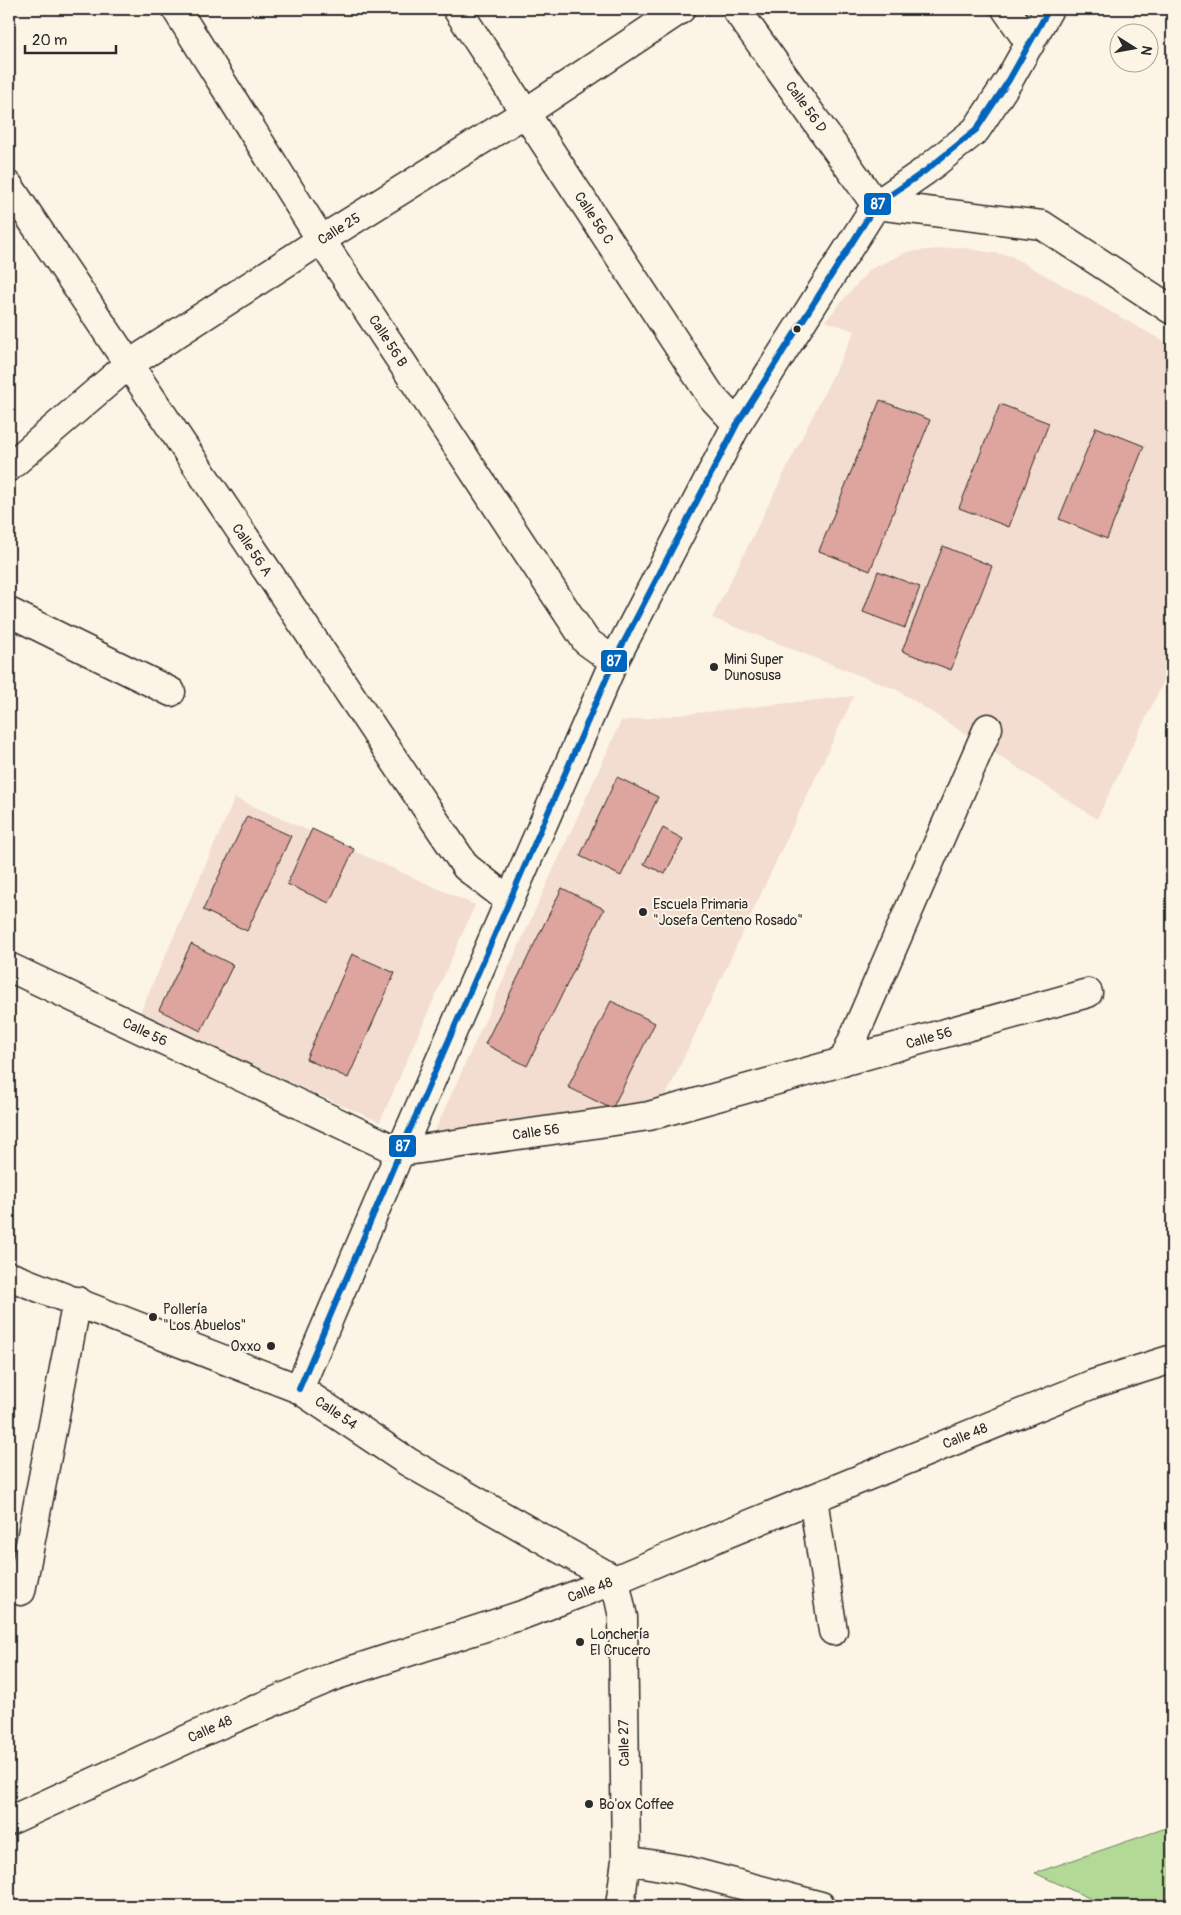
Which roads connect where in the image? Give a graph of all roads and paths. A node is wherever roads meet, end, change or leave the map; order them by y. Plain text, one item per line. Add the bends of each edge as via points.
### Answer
1 (176, 9) edge
2 (457, 9) edge
3 (681, 9) edge
4 (736, 9) edge
5 (1006, 9) edge
6 (1024, 9) edge
7 (1049, 9) edge
8 (1031, 42) junction
9 (525, 112) junction
10 (9, 186) edge
11 (876, 205) junction
12 (321, 240) junction
13 (1172, 310) edge
14 (128, 365) junction
15 (737, 424) junction
16 (9, 466) edge
17 (9, 612) edge
18 (614, 661) junction
19 (171, 692) dead end
20 (988, 728) dead end
21 (510, 901) junction
22 (9, 968) edge
23 (1088, 993) dead end
24 (843, 1062) junction
25 (400, 1152) junction
26 (9, 1276) edge
27 (77, 1301) junction
28 (1172, 1359) edge
29 (299, 1389) junction
30 (813, 1498) junction
31 (615, 1580) junction
32 (22, 1590) dead end
33 (833, 1631) dead end
34 (9, 1821) edge
35 (626, 1860) junction
36 (620, 1906) edge
37 (821, 1906) edge

1 - 12 street, Calle 56 B
2 - 9 street, Calle 56 C
3 - 9 street, Calle 25
4 - 11 street, Calle 56 D
5 - 8 street
6 - 8 street
7 - 8 street
8 - 11 street via 976,130 926,171
9 - 12 street, Calle 25
9 - 15 street, Calle 56 C via 711,396
10 - 14 street, Calle 56 A
11 - 13 street via 1042,225
11 - 15 street
12 - 14 street, Calle 25
12 - 18 street, Calle 56 B via 586,641
14 - 16 street, Calle 25
14 - 21 street, Calle 56 A via 466,867
15 - 18 street
17 - 19 street
18 - 21 street
20 - 24 street
21 - 25 street
22 - 25 street, Calle 56
23 - 24 street, Calle 56
24 - 25 street, Calle 56 via 649,1116
25 - 29 street
26 - 27 street, Calle 54
27 - 29 street, Calle 54
27 - 32 street
28 - 30 street, Calle 48 via 1093,1384
29 - 31 street, Calle 54 via 408,1462
30 - 31 street, Calle 48
30 - 33 street
31 - 34 street, Calle 48 via 525,1614 334,1676
31 - 35 street, Calle 27 via 623,1617
35 - 36 street, Calle 27
35 - 37 street via 685,1870

